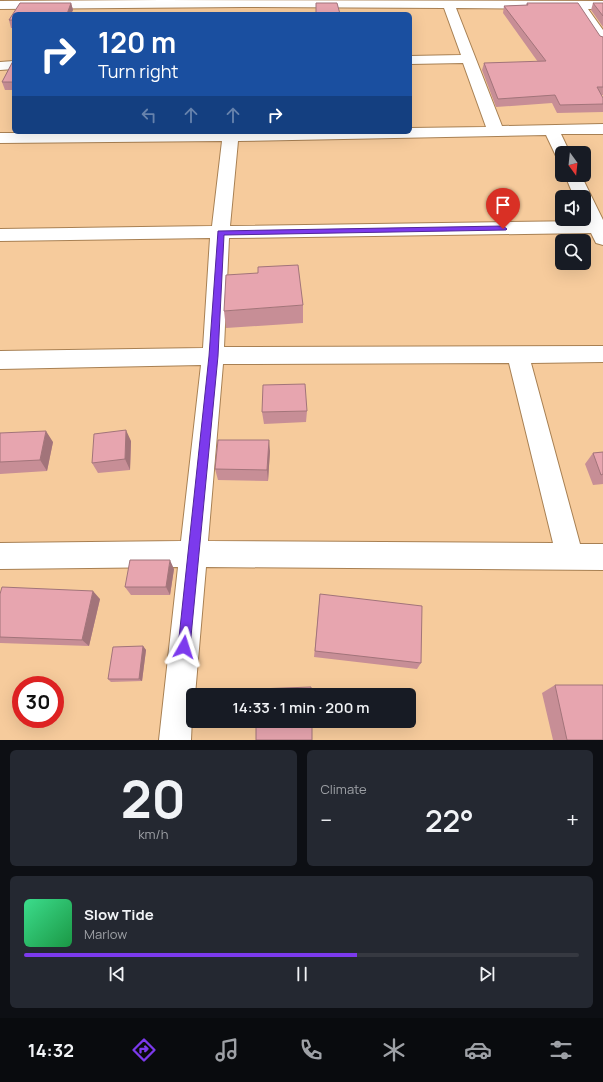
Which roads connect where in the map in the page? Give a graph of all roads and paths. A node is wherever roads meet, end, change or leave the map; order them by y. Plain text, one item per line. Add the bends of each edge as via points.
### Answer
1 (381, 2) edge
2 (493, 2) edge
3 (448, 3) junction
4 (579, 4) junction
5 (603, 4) edge
6 (0, 5) edge
7 (244, 6) edge
8 (603, 40) edge
9 (469, 59) junction
10 (412, 60) edge
11 (0, 66) edge
12 (12, 66) edge
13 (603, 129) edge
14 (552, 131) junction
15 (496, 132) junction
16 (412, 133) edge
17 (231, 134) edge
18 (0, 138) edge
19 (559, 146) edge
20 (591, 212) edge
21 (601, 231) edge
22 (220, 233) junction
23 (0, 236) edge
24 (603, 354) edge
25 (518, 355) junction
26 (213, 356) junction
27 (0, 360) edge
28 (193, 554) junction
29 (0, 556) edge
30 (570, 557) junction
31 (603, 557) edge
32 (175, 740) edge

1 - 3 street
1 - 7 street
2 - 3 street
2 - 4 street
3 - 9 street
4 - 5 street
4 - 8 street
6 - 7 street
9 - 10 street
9 - 15 street
11 - 12 street
13 - 14 street
14 - 15 street
14 - 19 street
15 - 16 street
17 - 18 street
17 - 22 street
20 - 21 street
21 - 22 street
22 - 23 street
22 - 26 street
24 - 25 street
25 - 26 street
25 - 30 street
26 - 27 street
26 - 28 street
28 - 29 street
28 - 30 street
28 - 32 street
30 - 31 street

